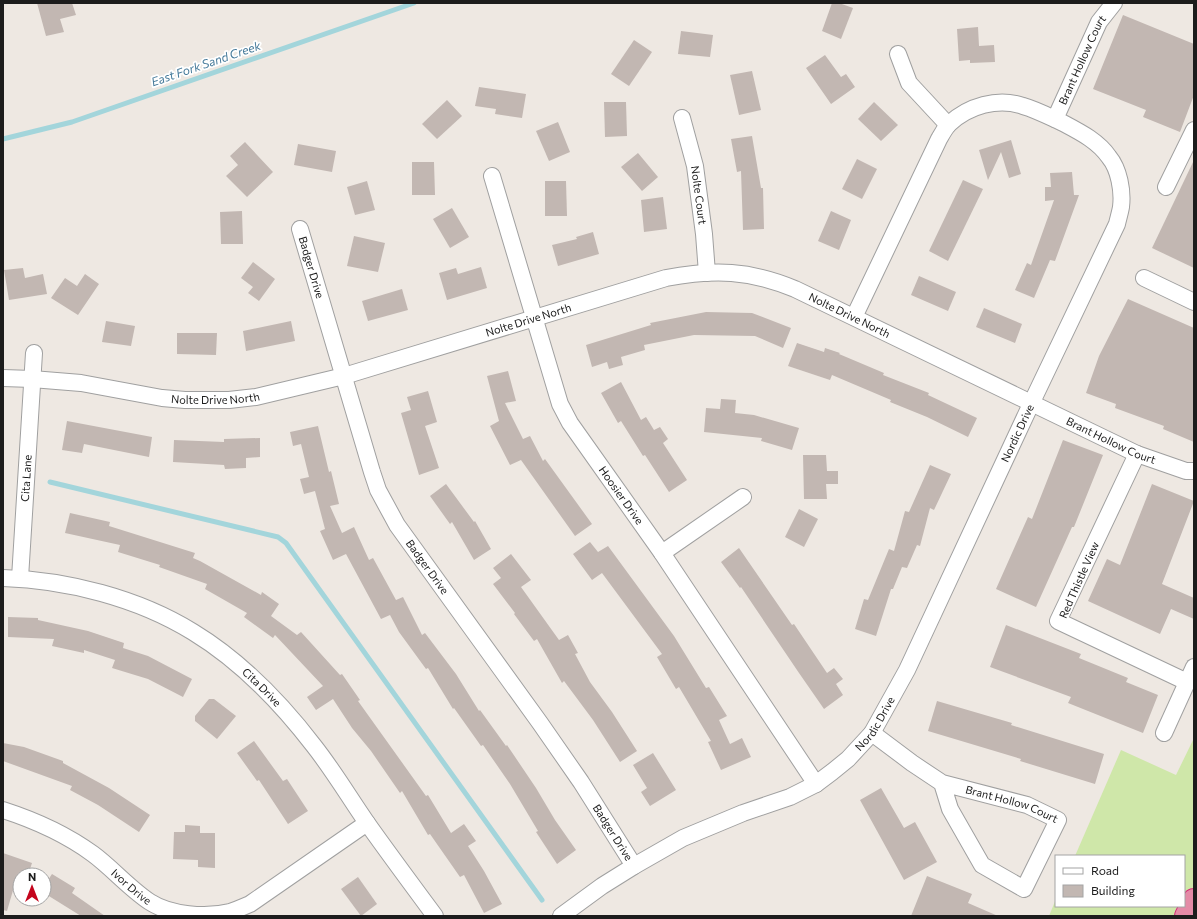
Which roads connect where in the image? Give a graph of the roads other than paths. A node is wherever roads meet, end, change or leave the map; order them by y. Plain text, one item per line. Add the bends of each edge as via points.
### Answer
1 (1114, 3) edge
2 (898, 54) dead end
3 (682, 118) dead end
4 (1055, 119) junction
5 (948, 125) junction
6 (1194, 130) edge
7 (492, 176) dead end
8 (1166, 187) dead end
9 (300, 229) dead end
10 (706, 272) junction
11 (1144, 278) dead end
12 (1194, 302) edge
13 (854, 317) junction
14 (534, 319) junction
15 (34, 353) dead end
16 (344, 376) junction
17 (3, 378) edge
18 (32, 379) junction
19 (1031, 404) junction
20 (1137, 454) junction
21 (1194, 471) edge
22 (743, 497) dead end
23 (662, 553) junction
24 (3, 578) edge
25 (20, 578) junction
26 (1194, 667) edge
27 (1187, 682) junction
28 (872, 733) junction
29 (1164, 733) dead end
30 (942, 783) junction
31 (816, 784) junction
32 (3, 810) edge
33 (367, 823) junction
34 (634, 866) junction
35 (1194, 900) edge
36 (434, 916) edge
37 (561, 916) edge
38 (1186, 916) edge

1 - 4 street, Brant Hollow Court via 1100,22
2 - 5 street via 909,83
3 - 10 street, Nolte Court via 695,166
4 - 5 street, Nordic Drive via 1022,105 998,103 976,107
4 - 19 street, Nordic Drive via 1098,144 1110,157 1118,174 1121,206 1117,224
5 - 13 street, Nordic Drive
6 - 8 street
7 - 14 street, Hoosier Drive
9 - 16 street, Badger Drive
10 - 13 street, Nolte Drive North via 733,272 776,281
10 - 14 street, Nolte Drive North via 666,278
11 - 12 street
13 - 19 street, Nolte Drive North
14 - 16 street, Nolte Drive North
14 - 23 street, Hoosier Drive via 560,404 570,423
15 - 18 street, Cita Lane
16 - 18 street, Nolte Drive North via 256,397 207,401 162,398 81,383
16 - 34 street, Badger Drive via 378,490 397,525 577,776
17 - 18 street, Nolte Drive North
18 - 25 street, Cita Lane
19 - 20 street, Brant Hollow Court
19 - 28 street, Nordic Drive via 907,670
20 - 21 street, Brant Hollow Court via 1186,471
20 - 27 street, Red Thistle View via 1058,621
22 - 23 street
23 - 31 street, Hoosier Drive
24 - 25 street, Cita Drive
25 - 33 street, Cita Drive via 49,581 121,599 160,614 215,647 244,671 289,716 314,746
26 - 27 street
27 - 29 street
28 - 30 street, Brant Hollow Court
28 - 31 street, Nordic Drive via 848,759
30 - 30 street, Brant Hollow Court via 1028,805 1058,820 1024,889 982,865 950,809
31 - 34 street, Nordic Drive via 683,838
32 - 33 street, Ivor Drive via 49,828 94,855 150,902 180,914 197,915 230,912 250,904
33 - 36 street, Cita Drive
34 - 37 street, Nordic Drive
35 - 38 highway

